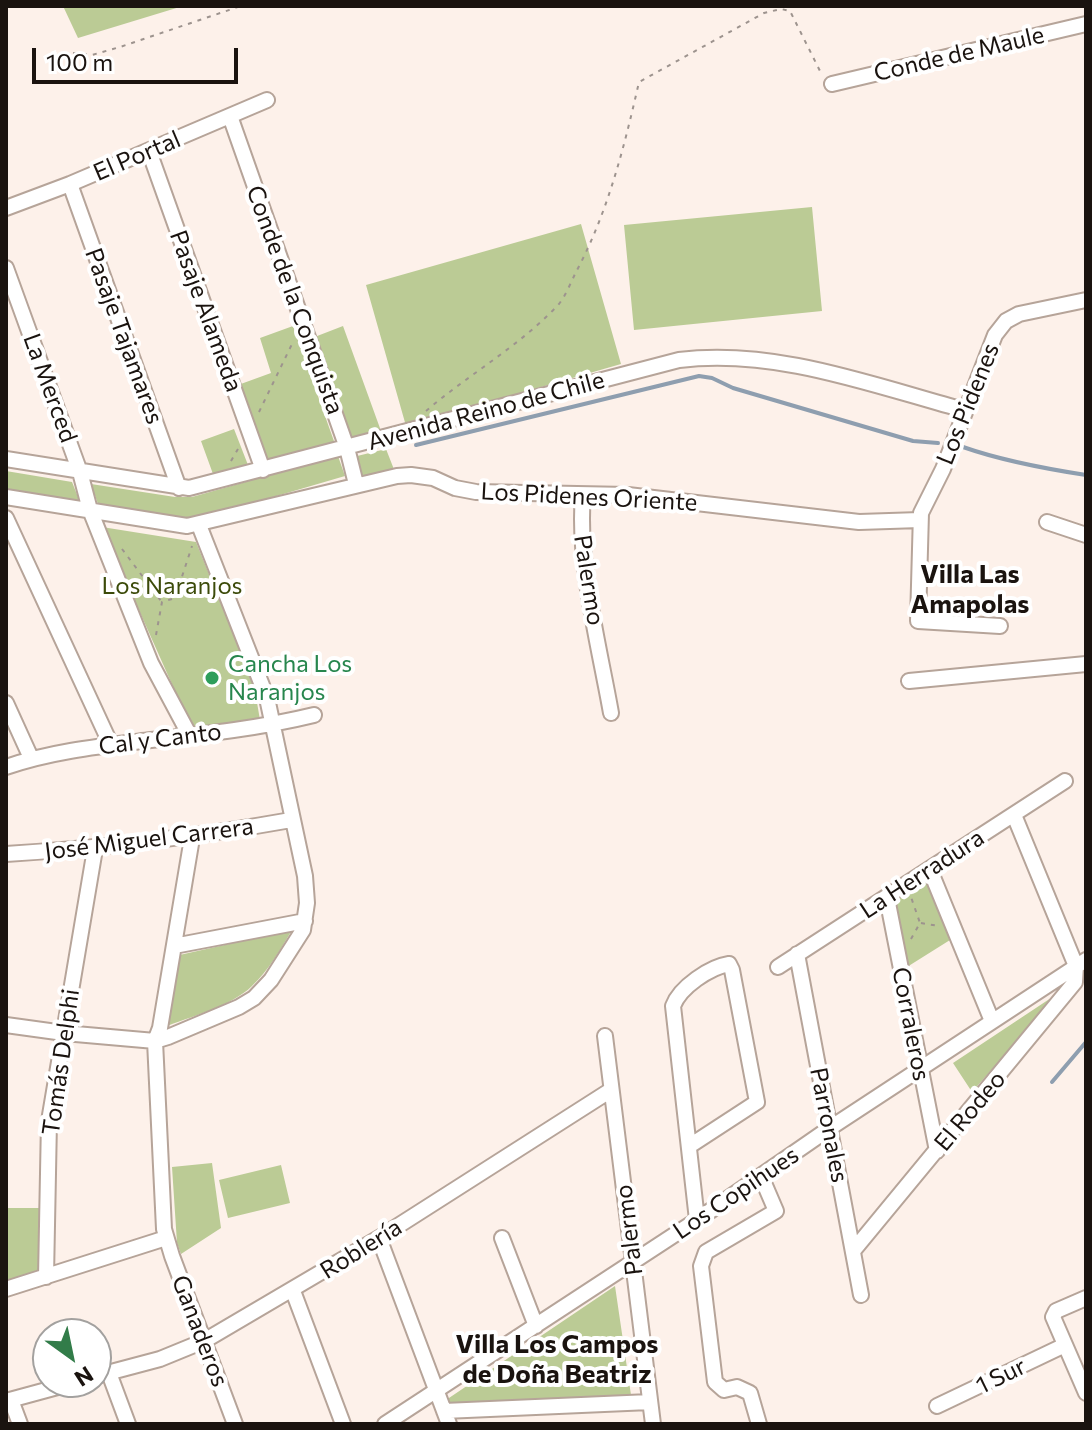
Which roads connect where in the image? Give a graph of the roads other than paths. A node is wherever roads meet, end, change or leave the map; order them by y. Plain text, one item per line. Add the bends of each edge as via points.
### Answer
1 (1086, 24) edge
2 (832, 84) road end
3 (267, 100) dead end
4 (230, 116) junction
5 (149, 151) junction
6 (70, 184) junction
7 (6, 208) edge
8 (6, 268) edge
9 (1086, 300) edge
10 (964, 410) junction
11 (347, 448) junction
12 (6, 459) edge
13 (263, 470) junction
14 (80, 472) junction
15 (356, 484) junction
16 (179, 488) junction
17 (583, 495) junction
18 (6, 497) edge
19 (90, 510) junction
20 (6, 518) edge
21 (920, 520) junction
22 (1047, 522) dead end
23 (199, 525) junction
24 (1086, 535) edge
25 (1000, 626) dead end
26 (1086, 664) edge
27 (909, 681) dead end
28 (6, 703) edge
29 (611, 713) dead end
30 (314, 715) dead end
31 (273, 725) junction
32 (190, 736) junction
33 (111, 745) junction
34 (31, 758) junction
35 (6, 767) edge
36 (1065, 781) dead end
37 (1014, 815) junction
38 (291, 820) junction
39 (192, 838) junction
40 (95, 849) junction
41 (6, 854) edge
42 (930, 870) junction
43 (887, 898) junction
44 (305, 921) junction
45 (174, 946) junction
46 (797, 954) junction
47 (1081, 963) edge
48 (778, 967) dead end
49 (992, 1021) junction
50 (6, 1025) edge
51 (64, 1033) junction
52 (605, 1036) dead end
53 (155, 1041) junction
54 (920, 1069) junction
55 (611, 1090) junction
56 (830, 1128) junction
57 (691, 1145) junction
58 (937, 1151) junction
59 (761, 1176) junction
60 (697, 1220) junction
61 (166, 1238) junction
62 (379, 1238) junction
63 (502, 1238) dead end
64 (853, 1251) junction
65 (633, 1262) junction
66 (46, 1277) junction
67 (6, 1289) edge
68 (293, 1291) junction
69 (861, 1295) dead end
70 (1086, 1298) edge
71 (536, 1326) junction
72 (204, 1341) junction
73 (1065, 1345) junction
74 (112, 1372) edge
75 (436, 1391) junction
76 (1086, 1393) edge
77 (32, 1394) edge
78 (112, 1394) edge
79 (8, 1400) edge
80 (650, 1402) junction
81 (937, 1406) dead end
82 (446, 1418) edge
83 (20, 1424) edge
84 (128, 1424) edge
85 (235, 1424) edge
86 (343, 1424) edge
87 (385, 1424) edge
88 (653, 1424) edge
89 (759, 1424) edge

1 - 2 street, Conde de Maule
3 - 4 street, El Portal
4 - 5 street, El Portal
4 - 11 street, Conde de la Conquista
5 - 6 street, El Portal
5 - 13 street, Pasaje Alameda
6 - 7 street, El Portal
6 - 16 street, Pasaje Tajamares
8 - 14 street, La Merced
9 - 10 street, Los Pidenes via 1006,321
10 - 11 street, Avenida Reino de Chile via 781,362 705,357
10 - 21 street, Los Pidenes
11 - 13 street, Avenida Reino de Chile
11 - 15 street, Conde de la Conquista
12 - 14 street, Avenida Reino de Chile
13 - 16 street, Avenida Reino de Chile
14 - 16 street, Avenida Reino de Chile
14 - 19 street, La Merced
15 - 17 street, Los Pidenes Oriente via 411,475 476,492
15 - 23 street, Avenida Reino de Chile
17 - 21 street, Los Pidenes Oriente via 641,496 859,522
17 - 29 street, Palermo via 585,561
18 - 19 street, Avenida Reino de Chile
19 - 23 street, Avenida Reino de Chile
19 - 32 street, La Merced via 151,663
20 - 33 street
21 - 25 street via 918,621
22 - 24 street
23 - 31 street via 258,671
26 - 27 street
28 - 34 street
30 - 31 street, Cal y Canto
31 - 32 street, Cal y Canto
31 - 38 street
32 - 33 street, Cal y Canto
33 - 34 street, Cal y Canto
34 - 35 street, Cal y Canto
36 - 37 street, La Herradura
37 - 42 street, La Herradura
37 - 47 street
38 - 39 street, José Miguel Carrera
38 - 44 street via 305,876
39 - 40 street, José Miguel Carrera
39 - 45 street, Ganaderos
40 - 41 street, José Miguel Carrera
40 - 51 street, Tomás Delphi
42 - 43 street, La Herradura
42 - 49 street
43 - 46 street, La Herradura
43 - 54 street, Corraleros
44 - 45 street
44 - 53 street via 286,960 254,998
45 - 53 street, Ganaderos
46 - 48 street, La Herradura
46 - 56 street, Parronales
47 - 49 street, Los Copihues
47 - 58 street, El Rodeo via 1070,992
49 - 54 street, Los Copihues
50 - 51 street
51 - 53 street
51 - 66 street, Tomás Delphi via 49,1121
52 - 55 street, Palermo
53 - 61 street, Ganaderos
54 - 56 street, Los Copihues
54 - 58 street, Corraleros
55 - 62 street, Roblería
55 - 65 street, Palermo
56 - 59 street, Los Copihues
56 - 64 street, Parronales
57 - 57 street via 673,1006 685,989 729,964 757,1102
57 - 60 street
58 - 64 street, El Rodeo
59 - 60 street, Los Copihues
59 - 89 street via 776,1211 706,1252 701,1266 715,1382 724,1390 737,1387 750,1393
60 - 65 street, Los Copihues
61 - 66 street
61 - 72 street, Ganaderos
62 - 68 street, Roblería
62 - 75 street
63 - 71 street
64 - 69 street, Parronales
65 - 71 street, Los Copihues
65 - 80 street, Palermo
66 - 67 street
68 - 72 street, Roblería
68 - 86 street
70 - 73 street via 1054,1314
71 - 75 street, Los Copihues
72 - 74 street, Roblería
72 - 85 street, Ganaderos
73 - 76 street
73 - 81 street, 1 Sur
75 - 82 street
75 - 87 street, Los Copihues
77 - 79 street
78 - 84 street
79 - 83 street
80 - 82 street
80 - 88 street, Palermo

